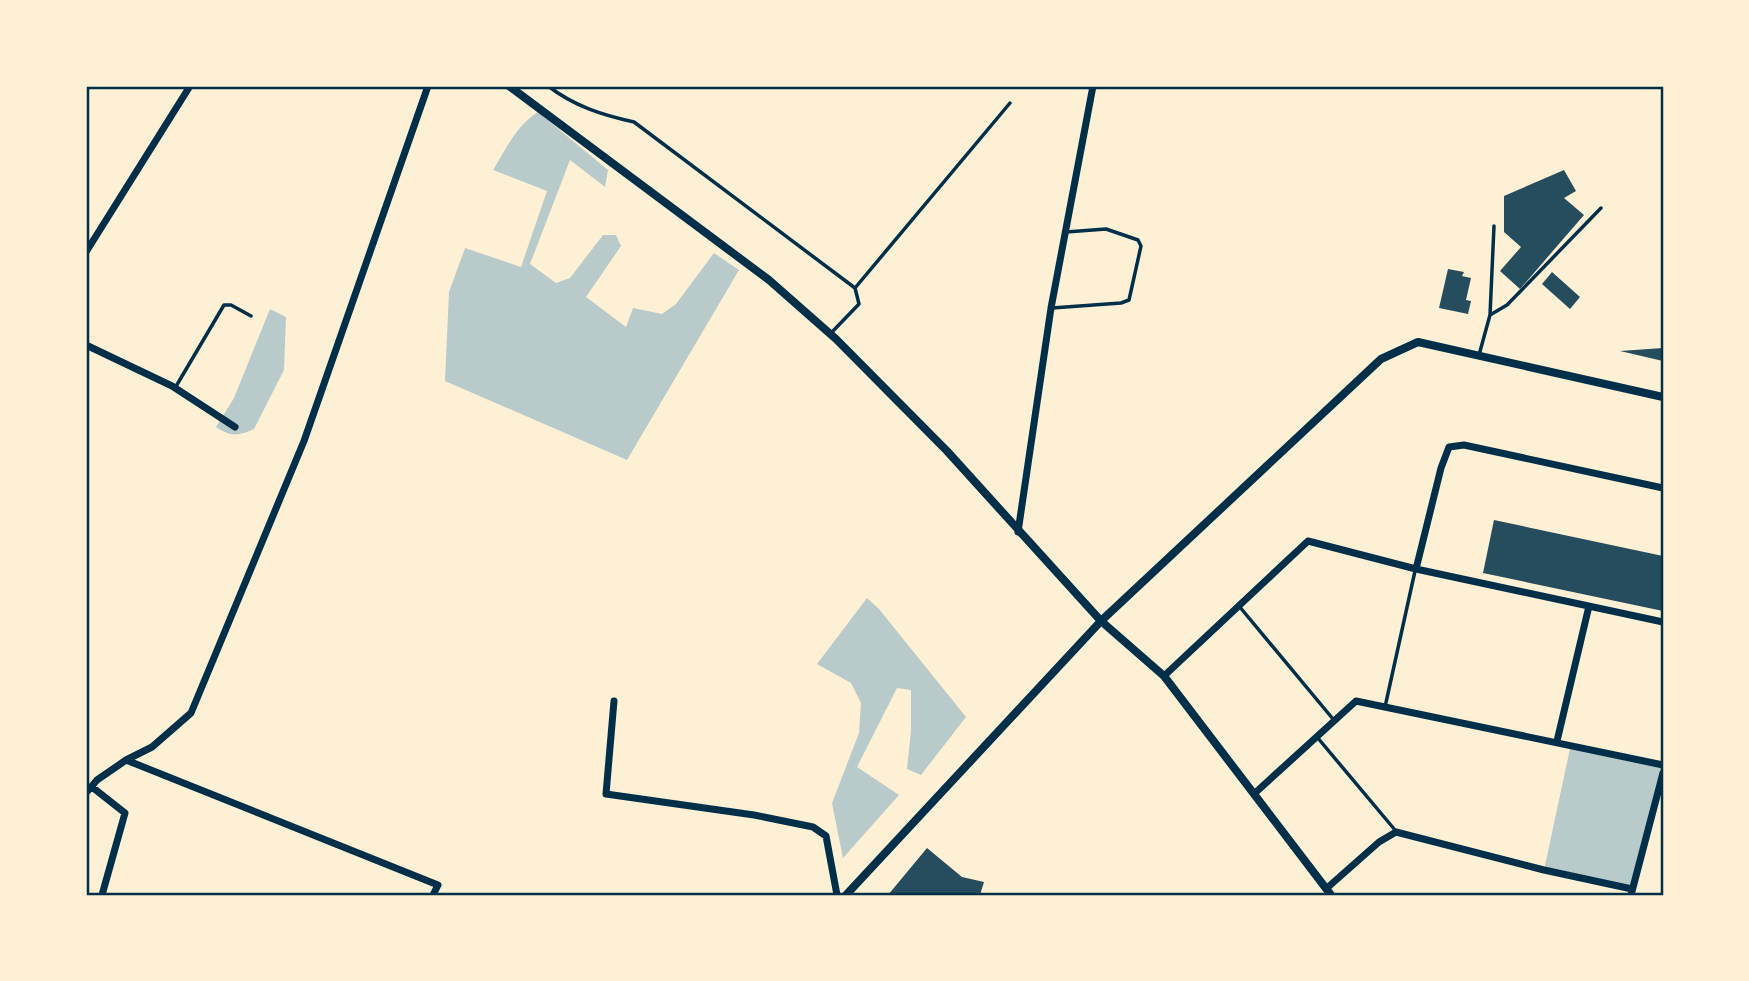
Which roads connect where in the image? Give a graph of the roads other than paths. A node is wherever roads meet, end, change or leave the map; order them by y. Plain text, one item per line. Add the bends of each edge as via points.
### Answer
1 (190, 86) edge
2 (428, 86) edge
3 (509, 86) edge
4 (548, 86) edge
5 (1093, 86) edge
6 (1010, 103) dead end
7 (1601, 208) dead end
8 (1494, 226) dead end
9 (1064, 232) junction
10 (86, 252) edge
11 (855, 288) junction
12 (1051, 308) junction
13 (1490, 315) junction
14 (251, 316) dead end
15 (831, 334) junction
16 (86, 345) edge
17 (1479, 355) junction
18 (175, 388) junction
19 (1663, 397) edge
20 (235, 427) dead end
21 (1663, 488) edge
22 (1018, 532) junction
23 (1416, 569) junction
24 (1239, 606) junction
25 (1589, 606) junction
26 (1101, 621) junction
27 (1663, 622) edge
28 (1164, 676) junction
29 (614, 701) dead end
30 (1385, 706) junction
31 (1333, 719) junction
32 (1317, 737) junction
33 (1557, 741) junction
34 (126, 760) junction
35 (1663, 765) edge
36 (1663, 773) edge
37 (89, 790) edge
38 (1255, 793) junction
39 (1396, 832) junction
40 (1329, 892) edge
41 (1632, 892) edge
42 (102, 895) edge
43 (433, 895) edge
44 (837, 895) edge
45 (846, 895) edge

1 - 10 street
2 - 34 street via 304,442 191,713 152,747
3 - 15 street via 769,280
4 - 11 lane via 601,115 634,122
5 - 9 street
6 - 11 lane
7 - 13 lane via 1507,305
8 - 13 lane
9 - 12 street
9 - 12 lane via 1106,229 1138,240 1141,246 1129,300
11 - 15 lane via 859,304
12 - 22 street
13 - 17 lane
14 - 18 lane via 224,305
15 - 22 street via 947,451
16 - 18 street
17 - 19 street
17 - 26 street via 1418,342 1381,359
18 - 20 street
21 - 23 street via 1464,445 1449,447
22 - 26 street
23 - 24 street via 1308,541
23 - 25 street
23 - 30 lane
24 - 28 street
24 - 31 lane
25 - 27 street
25 - 33 street
26 - 28 street
26 - 45 street
28 - 38 street
29 - 44 street via 606,794 813,827 826,836
30 - 31 street via 1356,701
30 - 33 street
31 - 32 street
32 - 38 street
32 - 39 lane
33 - 35 street
34 - 37 street
34 - 43 street via 438,885
36 - 41 street
37 - 42 street via 125,813
38 - 40 street
39 - 40 street via 1379,842
39 - 41 street

